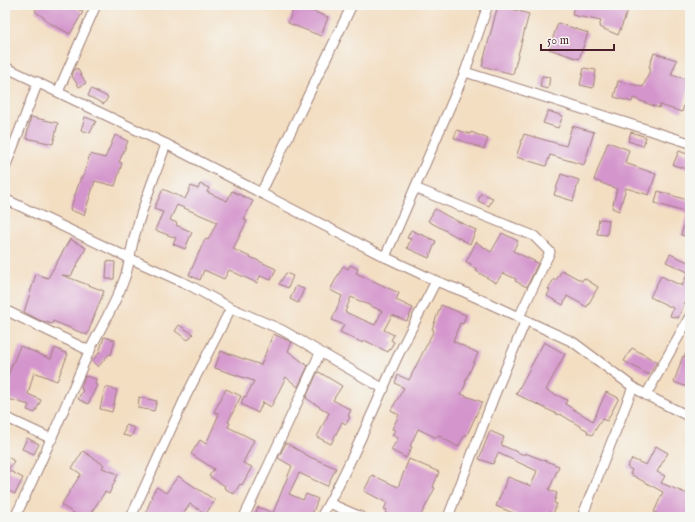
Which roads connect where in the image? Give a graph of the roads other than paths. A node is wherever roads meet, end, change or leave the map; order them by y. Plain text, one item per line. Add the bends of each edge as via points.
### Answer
1 (96, 5) edge
2 (352, 5) edge
3 (488, 5) edge
4 (5, 67) edge
5 (465, 72) junction
6 (38, 82) junction
7 (58, 92) junction
8 (166, 144) junction
9 (690, 144) edge
10 (5, 168) edge
11 (415, 188) junction
12 (261, 193) junction
13 (5, 199) edge
14 (384, 257) junction
15 (129, 258) junction
16 (436, 281) junction
17 (231, 308) junction
18 (5, 310) edge
19 (690, 316) edge
20 (522, 319) junction
21 (90, 351) junction
22 (320, 353) junction
23 (633, 387) junction
24 (384, 389) junction
25 (646, 395) junction
26 (5, 417) edge
27 (690, 417) edge
28 (52, 439) junction
29 (329, 503) junction
30 (15, 517) edge
31 (131, 517) edge
32 (244, 517) edge
33 (321, 517) edge
34 (361, 517) edge
35 (448, 517) edge
36 (582, 517) edge

1 - 7 street
2 - 12 street
3 - 5 street
4 - 6 street
5 - 9 street
5 - 11 street
6 - 7 street
6 - 10 street
7 - 8 street
8 - 12 street
8 - 15 street
11 - 14 street
11 - 20 street via 534,236 550,252
12 - 14 street
13 - 15 street
14 - 16 street
15 - 17 street via 189,285
15 - 21 street via 117,297
16 - 20 street
16 - 24 street
17 - 22 street via 282,330
17 - 31 street via 186,396
18 - 21 street
19 - 25 street
20 - 23 street via 573,342
20 - 35 street
21 - 28 street via 56,424
22 - 24 street
22 - 32 street
23 - 25 street
23 - 36 street
24 - 29 street
25 - 27 street
26 - 28 street
28 - 30 street
29 - 33 street
29 - 34 street

